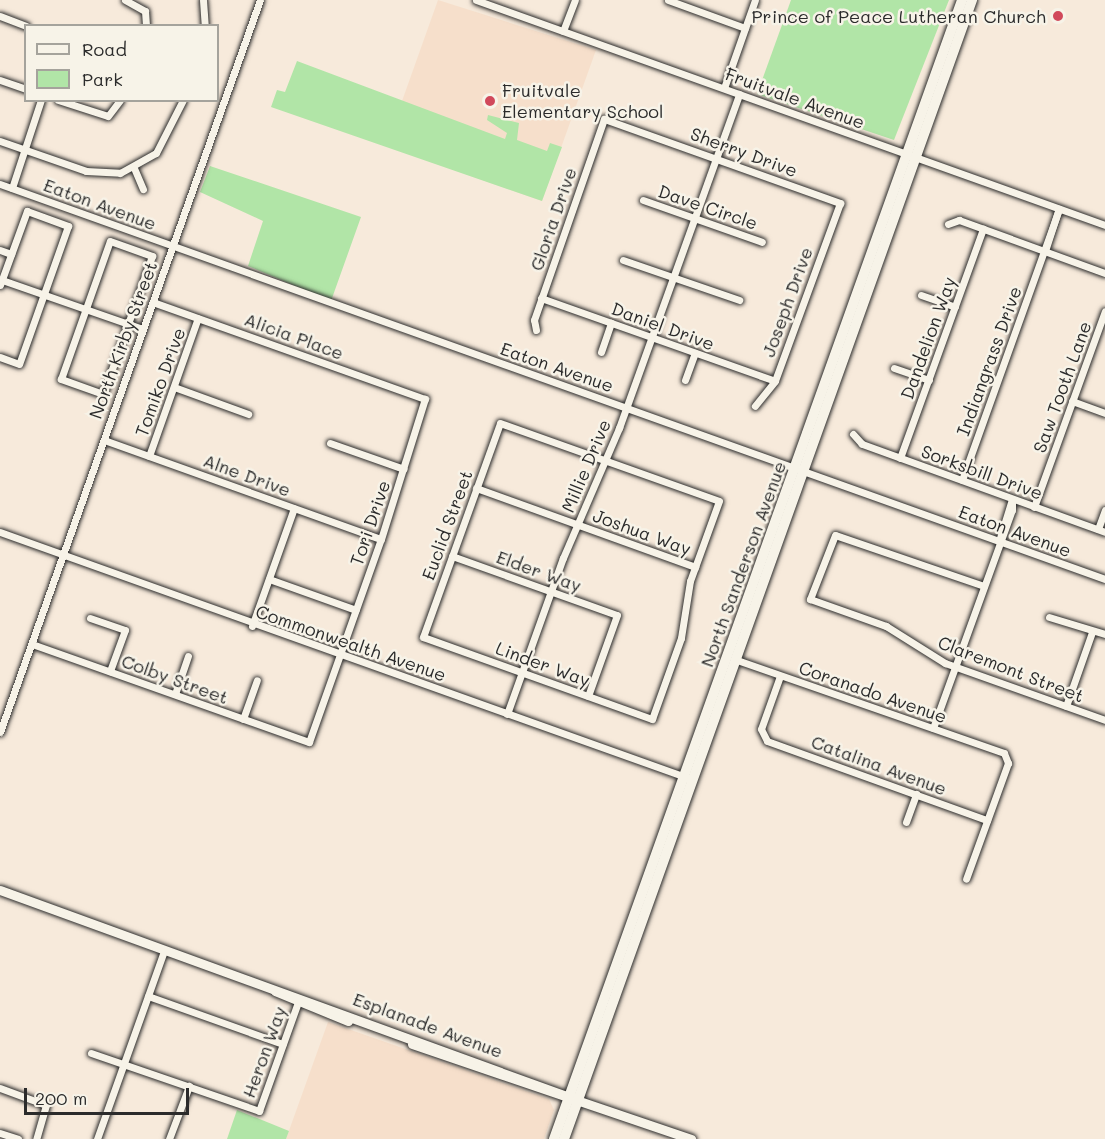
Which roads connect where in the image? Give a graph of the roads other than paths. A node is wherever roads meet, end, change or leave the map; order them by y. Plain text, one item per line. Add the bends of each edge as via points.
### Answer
1 (125, 0) edge
2 (203, 0) edge
3 (260, 0) edge
4 (476, 0) edge
5 (575, 0) edge
6 (668, 0) edge
7 (755, 0) edge
8 (962, 0) edge
9 (967, 0) edge
10 (972, 0) edge
11 (0, 16) edge
12 (146, 24) edge
13 (205, 24) edge
14 (24, 25) edge
15 (745, 28) junction
16 (564, 31) junction
17 (960, 34) junction
18 (0, 80) edge
19 (24, 88) edge
20 (724, 88) junction
21 (739, 94) junction
22 (221, 97) edge
23 (40, 102) edge
24 (64, 102) edge
25 (118, 102) edge
26 (182, 102) edge
27 (604, 119) joint
28 (0, 141) edge
29 (25, 150) junction
30 (911, 156) junction
31 (715, 158) junction
32 (134, 168) junction
33 (0, 184) edge
34 (12, 188) junction
35 (143, 189) dead end
36 (643, 200) dead end
37 (840, 202) joint
38 (1059, 209) junction
39 (694, 217) junction
40 (948, 224) dead end
41 (1105, 225) edge
42 (983, 229) junction
43 (762, 242) dead end
44 (173, 245) junction
45 (0, 250) edge
46 (1045, 251) junction
47 (11, 254) junction
48 (622, 260) dead end
49 (1105, 273) edge
50 (673, 278) junction
51 (1, 283) edge
52 (44, 294) junction
53 (921, 295) dead end
54 (541, 297) junction
55 (739, 300) dead end
56 (153, 302) junction
57 (955, 307) junction
58 (86, 309) junction
59 (1105, 311) edge
60 (198, 318) junction
61 (611, 323) junction
62 (128, 324) junction
63 (143, 329) junction
64 (536, 330) dead end
65 (653, 338) junction
66 (601, 352) dead end
67 (695, 353) junction
68 (0, 357) edge
69 (894, 368) dead end
70 (685, 380) dead end
71 (928, 380) junction
72 (775, 381) junction
73 (174, 387) junction
74 (425, 399) joint
75 (1072, 401) junction
76 (755, 406) dead end
77 (627, 408) junction
78 (1105, 413) edge
79 (248, 414) dead end
80 (853, 434) dead end
81 (104, 440) junction
82 (330, 443) dead end
83 (149, 456) junction
84 (900, 458) junction
85 (603, 460) junction
86 (404, 469) junction
87 (799, 469) junction
88 (962, 480) junction
89 (476, 488) junction
90 (1012, 499) junction
91 (1034, 507) junction
92 (294, 508) junction
93 (1105, 510) edge
94 (577, 524) junction
95 (1102, 531) edge
96 (0, 532) edge
97 (381, 539) junction
98 (999, 541) junction
99 (66, 556) junction
100 (452, 556) junction
101 (695, 567) junction
102 (269, 579) junction
103 (1105, 579) edge
104 (984, 586) junction
105 (551, 591) junction
106 (356, 610) junction
107 (1049, 617) dead end
108 (90, 618) dead end
109 (252, 626) junction
110 (1092, 632) junction
111 (1105, 634) edge
112 (423, 637) joint
113 (32, 644) junction
114 (188, 656) dead end
115 (339, 656) junction
116 (731, 658) junction
117 (955, 667) junction
118 (110, 671) junction
119 (522, 672) junction
120 (780, 675) junction
121 (257, 680) dead end
122 (175, 694) junction
123 (588, 696) junction
124 (1066, 706) junction
125 (507, 714) junction
126 (243, 718) junction
127 (1105, 720) edge
128 (933, 728) junction
129 (0, 732) edge
130 (309, 742) joint
131 (688, 779) junction
132 (916, 794) junction
133 (987, 820) junction
134 (906, 822) dead end
135 (966, 879) dead end
136 (0, 890) edge
137 (164, 951) junction
138 (273, 990) junction
139 (148, 996) junction
140 (298, 1002) junction
141 (283, 1044) junction
142 (91, 1053) dead end
143 (124, 1064) junction
144 (189, 1086) junction
145 (0, 1088) edge
146 (574, 1098) junction
147 (0, 1133) edge
148 (18, 1139) edge
149 (36, 1139) edge
150 (97, 1139) edge
151 (169, 1139) edge
152 (554, 1139) edge
153 (564, 1139) edge
154 (691, 1139) edge

1 - 12 street via 145,11
2 - 13 street
3 - 22 street, North Kirby Street
4 - 16 street, Fruitvale Avenue
5 - 16 street
6 - 15 street
7 - 15 street
8 - 30 highway, North Sanderson Avenue
9 - 17 highway
10 - 17 highway, North Sanderson Avenue
11 - 14 street
15 - 20 street
16 - 20 street, Fruitvale Avenue
17 - 30 highway, North Sanderson Avenue
18 - 19 street
20 - 21 street, Fruitvale Avenue
21 - 30 street, Fruitvale Avenue
21 - 31 street, Millie Drive
22 - 44 street, North Kirby Street
23 - 29 street
24 - 25 street via 108,116
26 - 32 street via 163,144
27 - 31 street, Sherry Drive
27 - 54 street, Gloria Drive
28 - 29 street
29 - 32 street via 86,171
29 - 34 street
30 - 38 street, Fruitvale Avenue
30 - 87 highway, North Sanderson Avenue
31 - 37 street, Sherry Drive
31 - 39 street, Millie Drive
32 - 35 street
33 - 34 street, Eaton Avenue
34 - 44 street, Eaton Avenue
36 - 39 street, Dave Circle
37 - 72 street, Joseph Drive
38 - 41 street, Fruitvale Avenue
38 - 46 street, Indiangrass Drive
39 - 43 street, Dave Circle
39 - 50 street, Millie Drive
40 - 42 street via 959,220
42 - 46 street
42 - 57 street, Dandelion Way
44 - 56 street, North Kirby Street
44 - 77 street, Eaton Avenue
45 - 47 street
46 - 49 street
46 - 88 street, Indiangrass Drive
47 - 51 street
47 - 52 street via 27,211 68,226
48 - 50 street
50 - 55 street
50 - 65 street, Millie Drive
51 - 52 street
52 - 58 street
52 - 68 street via 19,364
53 - 57 street
54 - 61 street, Daniel Drive
54 - 64 street, Gloria Drive
56 - 60 street, Alicia Place
56 - 63 street, North Kirby Street
57 - 71 street, Dandelion Way
58 - 62 street
58 - 62 street via 110,241 152,255
58 - 62 street via 61,378 103,394
59 - 75 street, Saw Tooth Lane
60 - 73 street, Tomiko Drive
60 - 74 street, Alicia Place
61 - 65 street, Daniel Drive
61 - 66 street
62 - 63 street
63 - 81 street, North Kirby Street
65 - 67 street, Daniel Drive
65 - 77 street, Millie Drive
67 - 70 street
67 - 72 street, Daniel Drive
69 - 71 street
71 - 84 street, Dandelion Way
72 - 76 street, Joseph Drive
73 - 79 street
73 - 83 street, Tomiko Drive
74 - 86 street, Tori Drive
75 - 78 street
75 - 91 street, Saw Tooth Lane
77 - 85 street, Millie Drive
77 - 87 street, Eaton Avenue
80 - 84 street, Sorksbill Drive via 862,444
81 - 83 street, Alne Drive
81 - 99 street, North Kirby Street
82 - 86 street
83 - 92 street, Alne Drive
84 - 88 street, Sorksbill Drive
85 - 89 street, Euclid Street via 500,423
85 - 94 street, Millie Drive
85 - 101 street via 719,501
86 - 97 street, Tori Drive
87 - 98 street, Eaton Avenue
87 - 116 highway, North Sanderson Avenue
88 - 90 street, Sorksbill Drive
89 - 94 street, Joshua Way
89 - 100 street, Euclid Street
90 - 91 street, Sorksbill Drive
90 - 98 street
91 - 95 street, Sorksbill Drive
92 - 97 street, Alne Drive
92 - 102 street
93 - 95 street
94 - 101 street, Joshua Way
94 - 105 street, Millie Drive
96 - 99 street, Commonwealth Avenue
97 - 106 street, Tori Drive
98 - 103 street, Eaton Avenue
98 - 104 street
99 - 109 street, Commonwealth Avenue
99 - 113 street, North Kirby Street
100 - 105 street, Elder Way
100 - 112 street, Euclid Street
101 - 123 street, Linder Way via 679,645 652,719
102 - 106 street
102 - 109 street
104 - 117 street
104 - 117 street, Claremont Street via 835,535 810,599 886,627
105 - 119 street, Millie Drive
105 - 123 street, Elder Way via 617,615
106 - 115 street, Tori Drive
107 - 110 street
108 - 118 street via 124,630
109 - 115 street, Commonwealth Avenue
110 - 111 street
110 - 124 street
112 - 119 street, Linder Way
113 - 118 street, Colby Street
113 - 129 street, North Kirby Street
114 - 122 street
115 - 125 street, Commonwealth Avenue
115 - 130 street, Tori Drive
116 - 120 street, Coranado Avenue
116 - 131 highway, North Sanderson Avenue
117 - 124 street, Claremont Street
117 - 128 street
118 - 122 street, Colby Street
119 - 123 street, Linder Way
119 - 125 street, Millie Drive
120 - 128 street, Coranado Avenue
120 - 132 street, Catalina Avenue via 761,737
121 - 126 street
122 - 126 street, Colby Street
124 - 127 street, Claremont Street
125 - 131 street, Commonwealth Avenue
126 - 130 street, Colby Street
128 - 133 street, Coranado Avenue via 1008,758
131 - 146 highway, North Sanderson Avenue
132 - 133 street, Catalina Avenue
132 - 134 street
133 - 135 street
136 - 137 main road, Esplanade Avenue
137 - 138 main road, Esplanade Avenue
137 - 139 street
138 - 140 main road, Esplanade Avenue
138 - 146 main road, Esplanade Avenue
139 - 141 street
139 - 143 street
140 - 141 street, Heron Way
140 - 146 main road, Esplanade Avenue
141 - 144 street, Heron Way via 259,1111
142 - 143 street
143 - 144 street
143 - 150 street
144 - 151 street
145 - 149 street via 46,1105
146 - 152 highway, North Sanderson Avenue
146 - 153 highway, North Sanderson Avenue
146 - 154 main road, Esplanade Avenue
147 - 148 street

